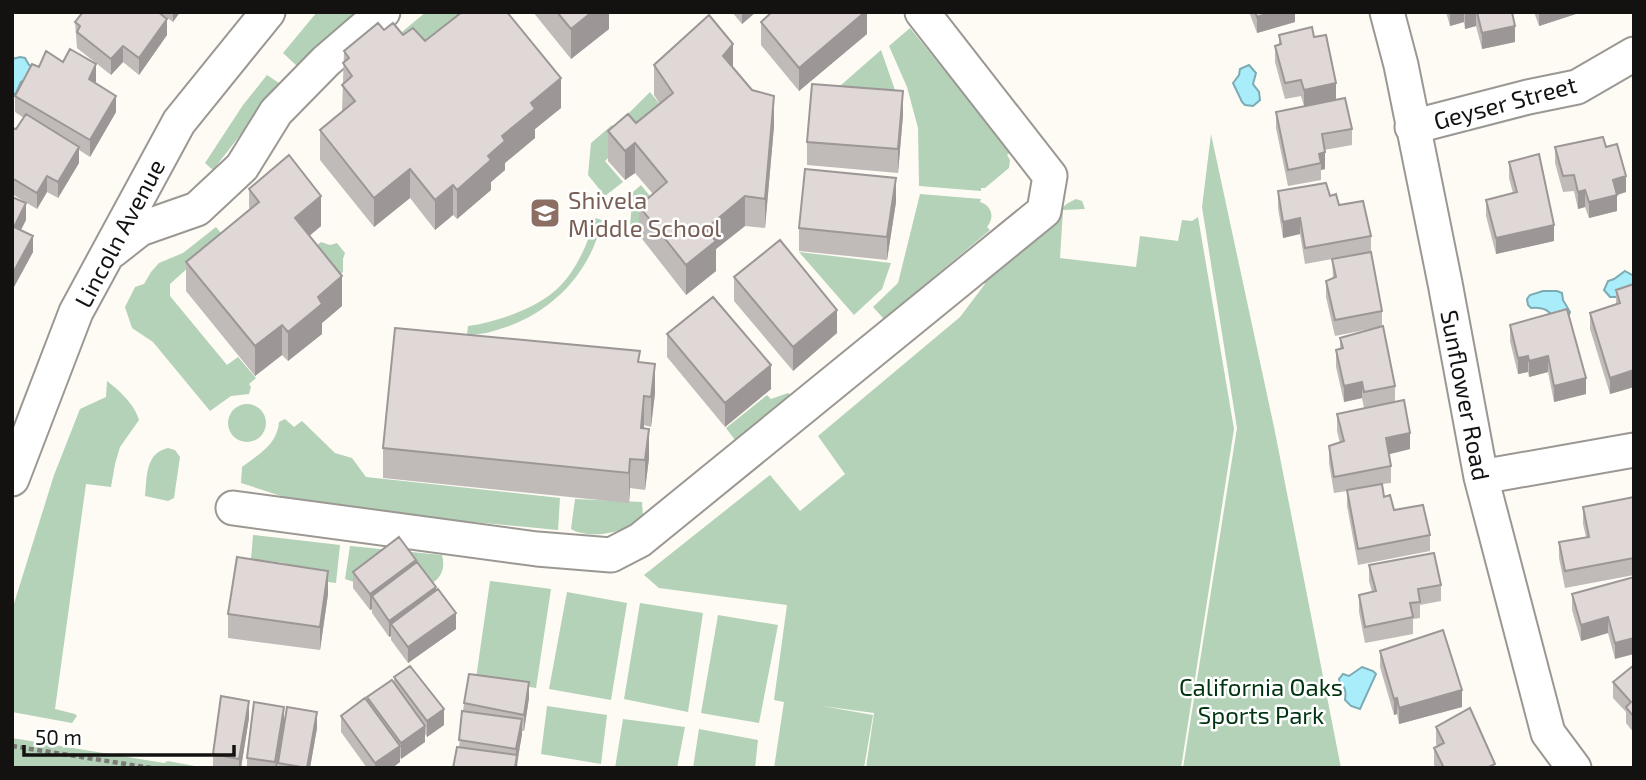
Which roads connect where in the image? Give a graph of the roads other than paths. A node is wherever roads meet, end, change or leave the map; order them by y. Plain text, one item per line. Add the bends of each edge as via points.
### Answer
1 (268, 12) edge
2 (383, 12) edge
3 (922, 12) edge
4 (1387, 12) edge
5 (1634, 54) edge
6 (1412, 127) junction
7 (107, 255) junction
8 (1634, 450) edge
9 (1481, 477) junction
10 (12, 479) edge
11 (233, 508) dead end
12 (1574, 768) edge

1 - 7 street, Lincoln Avenue via 179,122
2 - 7 street via 276,111 242,167 197,209 140,229
3 - 11 street via 1050,176 1044,211 640,540 611,555
4 - 6 street, Sunflower Road
5 - 6 street, Geyser Street via 1577,87
6 - 9 street, Sunflower Road
7 - 10 street, Lincoln Avenue via 76,312
8 - 9 street
9 - 12 street, Sunflower Road via 1548,733

